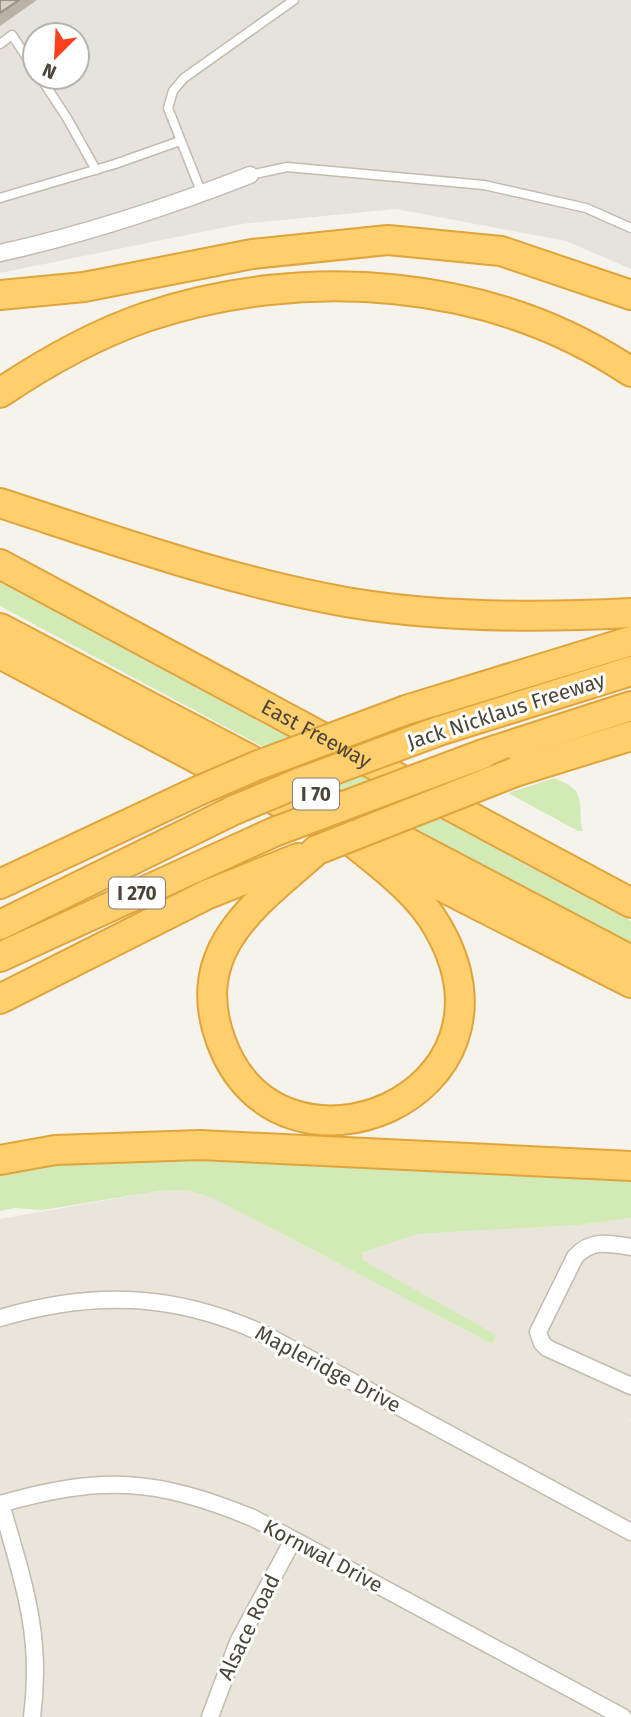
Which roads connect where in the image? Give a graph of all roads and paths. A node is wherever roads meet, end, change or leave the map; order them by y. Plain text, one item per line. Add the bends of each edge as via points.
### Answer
1 (294, 0) edge
2 (0, 44) edge
3 (21, 49) edge
4 (49, 91) edge
5 (180, 141) junction
6 (96, 170) junction
7 (250, 175) joint
8 (202, 194) junction
9 (0, 198) edge
10 (631, 228) edge
11 (0, 253) edge
12 (83, 287) junction
13 (257, 291) junction
14 (0, 295) edge
15 (631, 295) edge
16 (631, 372) edge
17 (0, 393) edge
18 (0, 503) edge
19 (0, 564) edge
20 (631, 613) edge
21 (0, 628) edge
22 (631, 641) edge
23 (0, 654) edge
24 (0, 665) edge
25 (631, 670) edge
26 (90, 702) junction
27 (631, 706) edge
28 (631, 736) edge
29 (351, 840) junction
30 (317, 850) junction
31 (41, 864) junction
32 (0, 878) edge
33 (0, 884) edge
34 (631, 903) edge
35 (0, 925) edge
36 (0, 957) edge
37 (631, 960) edge
38 (631, 983) edge
39 (0, 999) edge
40 (0, 1160) edge
41 (631, 1166) edge
42 (631, 1247) edge
43 (0, 1318) edge
44 (631, 1386) edge
45 (1, 1504) edge
46 (631, 1532) edge
47 (293, 1540) junction
48 (32, 1717) edge
49 (210, 1717) edge
50 (623, 1717) edge

1 - 5 lane via 173,90 168,108
2 - 3 lane via 12,36
4 - 6 lane
5 - 6 lane
5 - 8 lane
6 - 9 lane
7 - 8 street
7 - 10 lane via 287,167 484,185 586,208
8 - 11 street via 87,232
12 - 13 highway
12 - 14 highway
12 - 15 highway via 252,254 388,240 501,251
13 - 16 highway via 357,286 450,298 555,332
13 - 17 highway via 199,301 145,318 62,353
18 - 20 highway via 256,582 347,602 454,614
19 - 34 highway, East Freeway / I 70
21 - 37 highway, I 70
22 - 31 highway, bridge via 406,710 256,766
23 - 26 highway
24 - 26 highway
25 - 35 highway, Jack Nicklaus Freeway / I 270, bridge via 439,731 301,782
26 - 29 highway
27 - 36 highway, Jack Nicklaus Freeway / I 270, bridge via 483,754 274,832
28 - 30 highway, bridge via 515,772
29 - 30 highway via 423,905 437,926 454,962 459,1004 450,1046 428,1081 385,1111 344,1120 307,1118 262,1097 225,1054 212,1010 213,975 230,934 251,908
29 - 38 highway
30 - 39 highway via 206,895
31 - 32 highway
31 - 33 highway
40 - 41 highway via 55,1150 200,1144
42 - 44 street via 605,1243 580,1251 538,1332 547,1348
43 - 46 street, Mapleridge Drive via 117,1298 210,1312 264,1334
45 - 47 street, Kornwal Drive via 80,1486 145,1485 219,1504
45 - 48 street via 30,1604 35,1638
47 - 49 street, Alsace Road via 238,1642
47 - 50 street, Kornwal Drive

